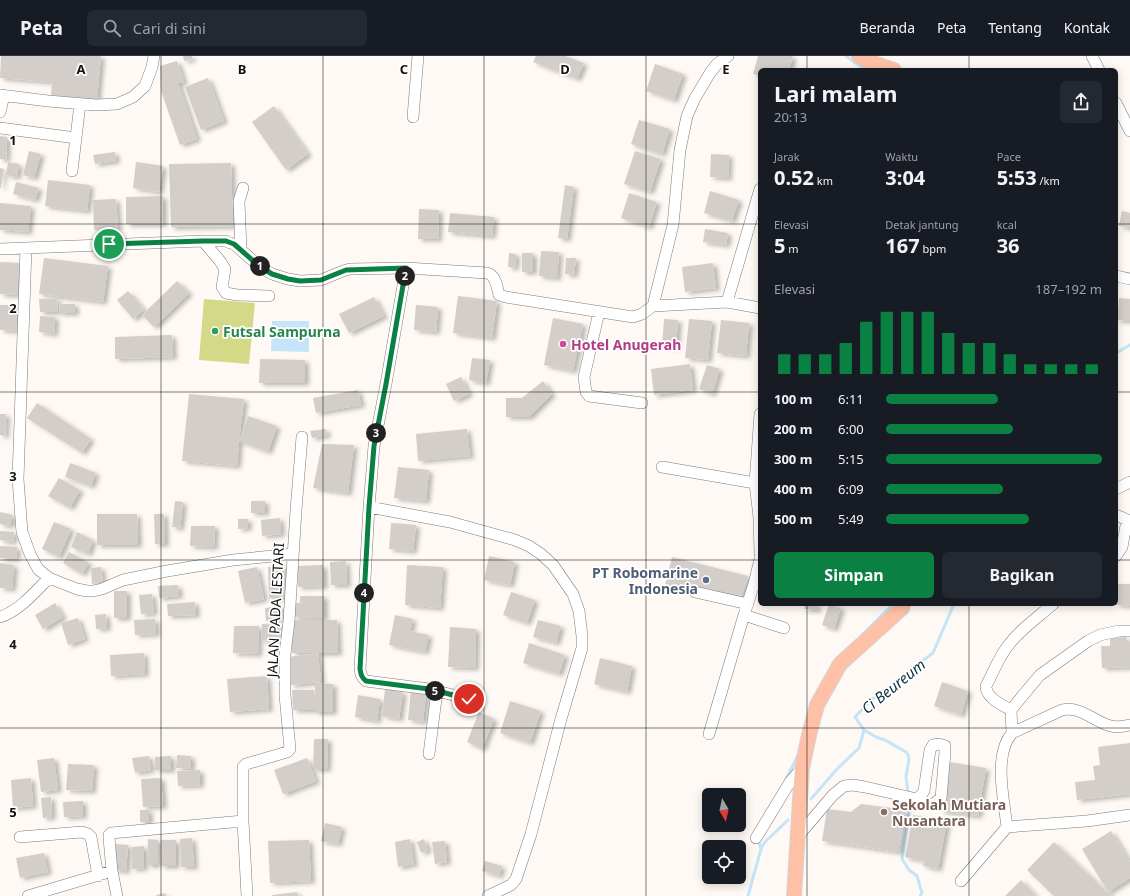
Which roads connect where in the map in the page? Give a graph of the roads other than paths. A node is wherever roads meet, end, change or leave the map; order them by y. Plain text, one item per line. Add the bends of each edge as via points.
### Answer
1 (154, 56) edge
2 (418, 56) edge
3 (728, 56) edge
4 (859, 56) edge
5 (1092, 56) edge
6 (888, 68) edge
7 (1098, 68) edge
8 (2, 95) edge
9 (80, 104) junction
10 (1118, 107) edge
11 (0, 112) edge
12 (413, 117) dead end
13 (0, 128) edge
14 (1130, 131) edge
15 (76, 138) junction
16 (72, 171) dead end
17 (243, 188) dead end
18 (758, 196) edge
19 (203, 241) junction
20 (26, 248) junction
21 (0, 249) edge
22 (241, 250) junction
23 (406, 268) junction
24 (1118, 277) edge
25 (1130, 280) edge
26 (269, 296) dead end
27 (727, 302) junction
28 (653, 306) junction
29 (758, 308) edge
30 (599, 312) junction
31 (642, 403) dead end
32 (302, 437) dead end
33 (758, 442) edge
34 (662, 467) dead end
35 (1130, 482) edge
36 (755, 483) junction
37 (1118, 488) edge
38 (369, 507) junction
39 (758, 508) edge
40 (1118, 516) edge
41 (1129, 520) edge
42 (1118, 553) edge
43 (293, 554) junction
44 (758, 566) edge
45 (48, 578) junction
46 (696, 592) dead end
47 (748, 604) junction
48 (900, 606) edge
49 (1051, 606) edge
50 (744, 615) junction
51 (0, 617) edge
52 (784, 628) dead end
53 (1130, 631) edge
54 (437, 691) junction
55 (469, 699) dead end
56 (1011, 710) junction
57 (1130, 725) edge
58 (1012, 733) junction
59 (709, 734) dead end
60 (429, 754) dead end
61 (802, 768) junction
62 (917, 799) junction
63 (1130, 815) edge
64 (243, 821) junction
65 (1007, 827) junction
66 (798, 834) junction
67 (20, 837) dead end
68 (756, 838) dead end
69 (106, 873) junction
70 (961, 881) dead end
71 (28, 896) edge
72 (111, 896) edge
73 (117, 896) edge
74 (246, 896) edge
75 (488, 896) edge
76 (794, 896) edge

1 - 9 street via 146,86 133,97 117,104
2 - 12 street
3 - 28 street via 710,73 688,116 680,150 672,225
4 - 6 main road
5 - 7 street
8 - 9 street
8 - 11 street
9 - 15 street
10 - 14 street
13 - 15 street
15 - 16 street
17 - 22 street via 239,201
18 - 27 street
19 - 20 street
19 - 22 street via 226,241
19 - 26 street via 225,269 222,287 226,293
20 - 21 street
20 - 45 street via 18,479 22,532 38,569
22 - 23 street via 272,274 300,281 321,280 346,270
23 - 30 street via 487,273 494,278 499,294 506,297
23 - 38 street via 374,446
24 - 25 street
27 - 28 street
27 - 29 street
28 - 30 street via 633,317
30 - 31 street via 584,377 586,392 589,396
32 - 43 street, JALAN PADA LESTARI
33 - 36 street
34 - 36 street
35 - 37 street
36 - 39 street
38 - 54 street via 360,669 362,678 366,681
38 - 75 street via 450,522 529,546 553,565 573,594 579,611 582,648 531,834 516,879 511,885
40 - 41 street
41 - 42 street
43 - 45 street via 233,560 167,571 123,580 92,591 76,589
43 - 64 street, JALAN PADA LESTARI via 285,654 285,695 290,749 243,766
44 - 47 street
45 - 51 street via 14,610
46 - 47 street
47 - 50 street
48 - 61 main road via 840,664 817,705
49 - 56 street via 1007,647 986,686 988,694
50 - 52 street
50 - 59 street
53 - 56 street via 1100,635 1088,641 1040,675
54 - 55 street
54 - 60 street
56 - 58 street
57 - 58 street via 1110,726 1070,709 1062,710
58 - 65 street via 1003,749 1001,765
61 - 66 main road
61 - 68 street via 790,782
62 - 62 street via 924,791 930,750 933,744 942,744 946,752 941,798 932,805
62 - 66 street via 865,787 844,786
63 - 65 street
64 - 69 street via 111,833
64 - 74 street, JALAN PADA LESTARI
65 - 70 street
66 - 76 main road
67 - 69 street via 82,832 88,834
69 - 71 street
69 - 72 street
69 - 73 street

